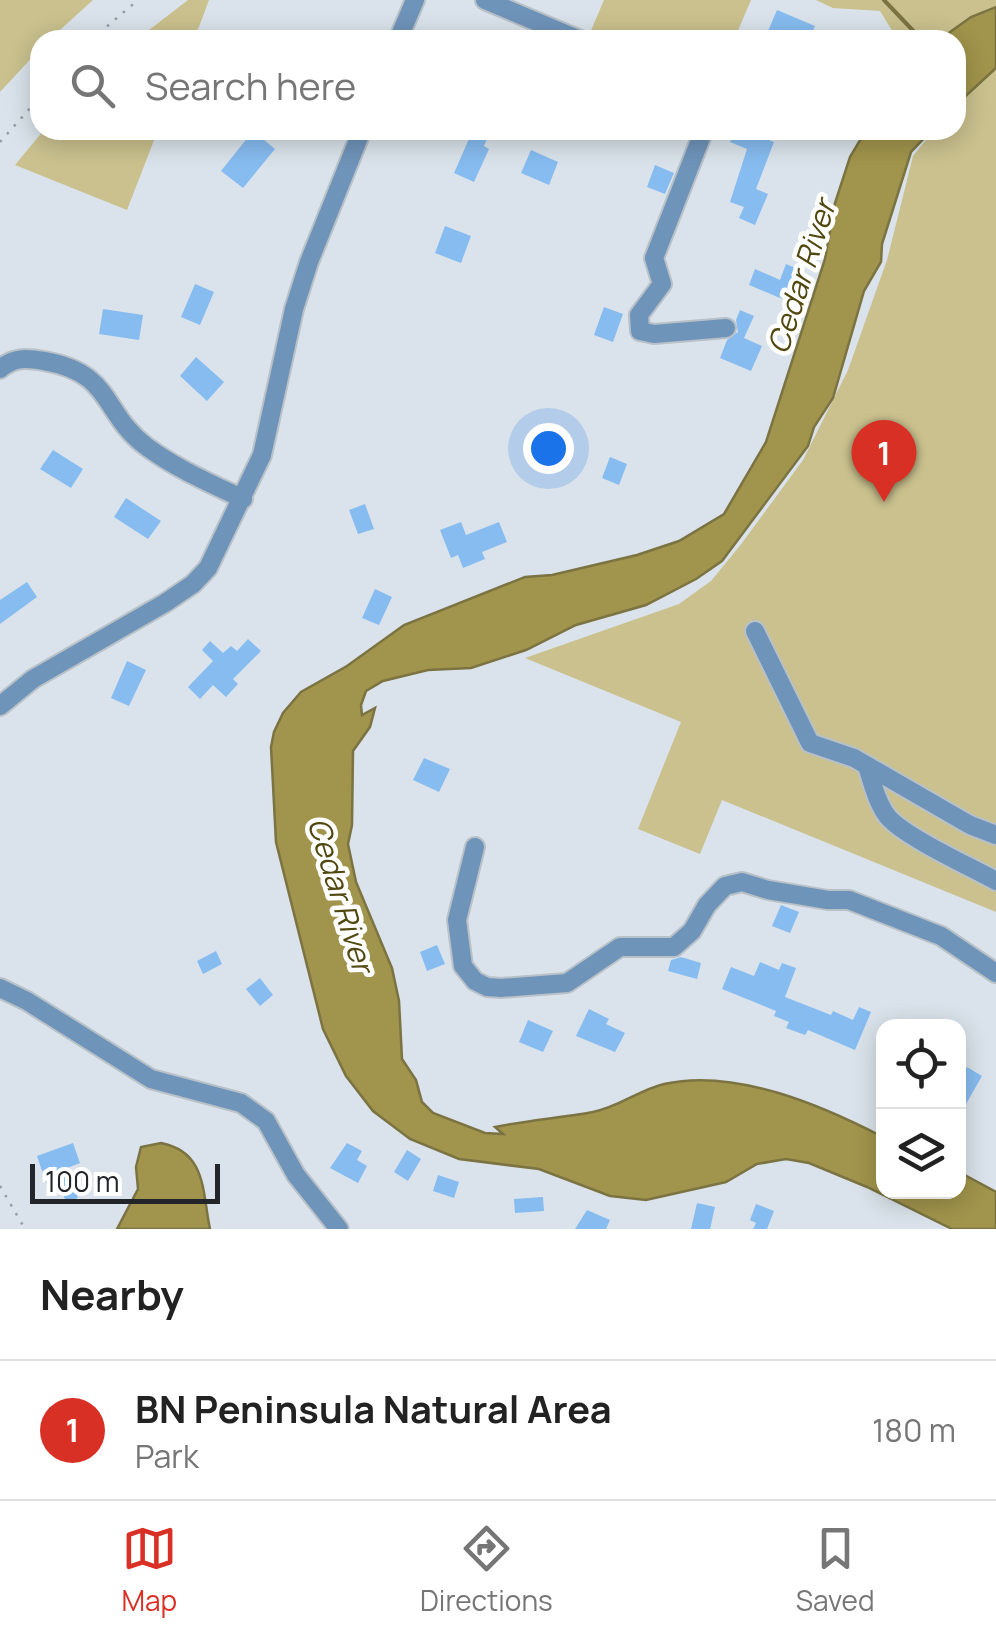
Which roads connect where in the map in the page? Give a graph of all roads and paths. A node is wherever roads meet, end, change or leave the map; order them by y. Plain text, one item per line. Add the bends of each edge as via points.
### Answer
1 (138, 0) edge
2 (414, 0) edge
3 (484, 0) edge
4 (103, 30) edge
5 (402, 30) edge
6 (556, 30) edge
7 (30, 108) edge
8 (358, 140) edge
9 (700, 140) edge
10 (0, 142) edge
11 (726, 328) dead end
12 (0, 368) edge
13 (243, 499) junction
14 (755, 631) dead end
15 (0, 706) edge
16 (868, 766) junction
17 (996, 835) edge
18 (475, 847) dead end
19 (996, 882) edge
20 (996, 972) edge
21 (0, 988) edge
22 (0, 1186) edge
23 (25, 1229) edge
24 (338, 1229) edge

1 - 4 path
2 - 5 street
3 - 6 street
7 - 10 path
8 - 13 street via 309,262 262,455
9 - 11 street via 654,258 662,284 638,315 640,331
12 - 13 street via 20,358 80,372 96,382 143,444
13 - 15 street via 193,584 32,679
14 - 16 street via 810,743
16 - 17 street
16 - 19 street via 889,818
18 - 20 street via 457,920 463,966 487,987 567,983 620,947 674,948 725,886 742,882 849,900 941,936
21 - 24 street via 151,1079 241,1102 266,1120 296,1176
22 - 23 path

